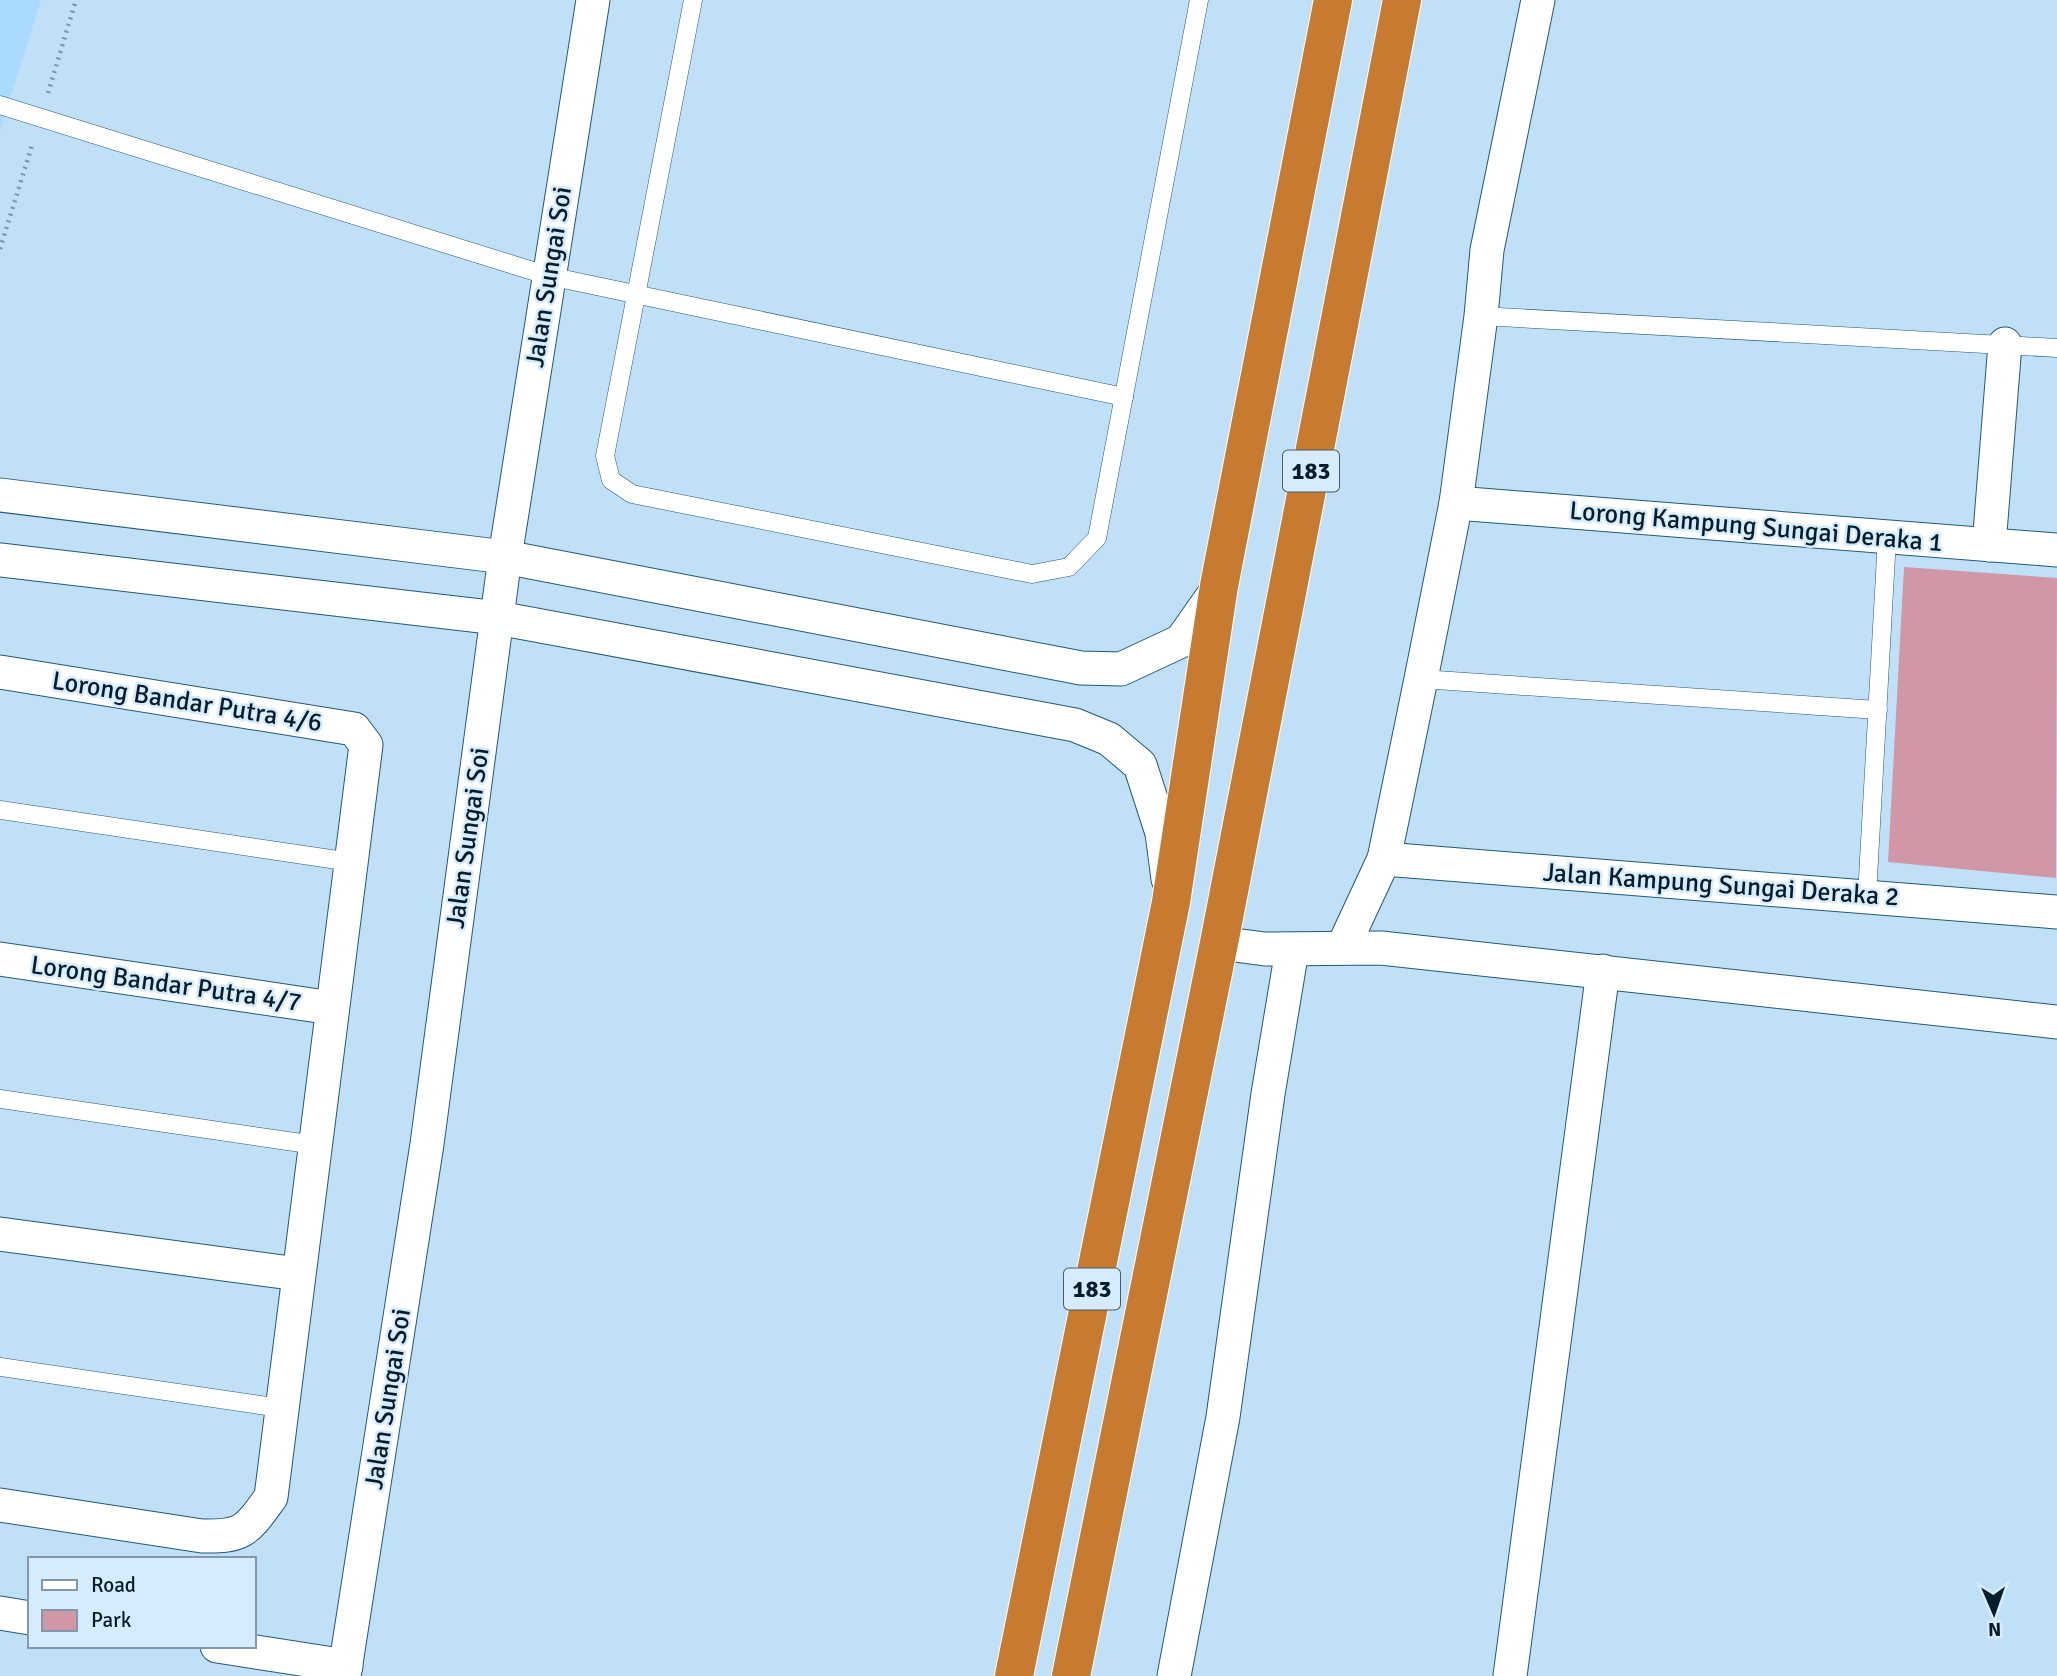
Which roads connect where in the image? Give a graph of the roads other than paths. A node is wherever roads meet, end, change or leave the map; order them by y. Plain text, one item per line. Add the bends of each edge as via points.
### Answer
1 (593, 0) edge
2 (692, 0) edge
3 (1199, 0) edge
4 (1333, 0) edge
5 (1402, 0) edge
6 (1538, 0) edge
7 (0, 105) edge
8 (549, 276) junction
9 (637, 294) junction
10 (1481, 316) junction
11 (2005, 344) junction
12 (2057, 348) edge
13 (1124, 397) junction
14 (0, 495) edge
15 (1456, 503) junction
16 (1887, 538) junction
17 (1989, 545) junction
18 (2057, 550) edge
19 (505, 557) junction
20 (0, 560) edge
21 (1219, 586) junction
22 (498, 618) junction
23 (0, 672) edge
24 (1421, 679) junction
25 (1878, 710) junction
26 (0, 810) edge
27 (1384, 859) junction
28 (351, 862) junction
29 (1867, 896) junction
30 (1171, 902) junction
31 (2057, 912) edge
32 (1219, 943) junction
33 (1343, 947) junction
34 (1292, 950) junction
35 (0, 959) edge
36 (1604, 971) junction
37 (332, 1008) junction
38 (2057, 1022) edge
39 (0, 1099) edge
40 (315, 1145) junction
41 (0, 1234) edge
42 (299, 1274) junction
43 (0, 1367) edge
44 (281, 1408) junction
45 (0, 1505) edge
46 (0, 1613) edge
47 (28, 1618) edge
48 (226, 1648) edge
49 (345, 1671) edge
50 (1014, 1676) edge
51 (1071, 1676) edge
52 (1174, 1676) edge
53 (1510, 1676) edge

1 - 8 street, Jalan Sungai Soi
2 - 9 lane
3 - 13 lane
4 - 21 highway, 183
5 - 32 highway, 183
6 - 10 street via 1487,250
7 - 8 lane
8 - 9 lane
8 - 19 street, Jalan Sungai Soi
9 - 13 lane
9 - 13 lane via 605,456 611,480 632,494 1032,574 1069,567 1097,538
10 - 11 lane
10 - 15 street
11 - 12 lane
11 - 17 street
14 - 19 street
15 - 16 street, Lorong Kampung Sungai Deraka 1
15 - 24 street
16 - 17 street, Lorong Kampung Sungai Deraka 1
16 - 25 lane
17 - 18 street, Lorong Kampung Sungai Deraka 1
19 - 21 street via 1081,668 1121,669 1181,641
19 - 22 street, Jalan Sungai Soi
20 - 22 street
21 - 30 highway, 183
22 - 30 street via 1075,725 1109,739 1140,765 1161,833
22 - 49 street, Jalan Sungai Soi via 427,1144
23 - 28 street, Lorong Bandar Putra 4/6 via 354,729 366,744
24 - 25 lane
24 - 27 street
25 - 29 lane
26 - 28 lane
27 - 29 street, Jalan Kampung Sungai Deraka 2
27 - 33 street
28 - 37 street
29 - 31 street, Jalan Kampung Sungai Deraka 2
30 - 50 highway, 183
32 - 34 street
32 - 51 highway, 183
33 - 34 street
33 - 36 street
34 - 52 street via 1223,1417
35 - 37 street, Lorong Bandar Putra 4/7
36 - 38 street
36 - 53 street
37 - 40 street
39 - 40 lane
40 - 42 street
41 - 42 street
42 - 44 street
43 - 44 lane
44 - 45 street via 271,1497 248,1528 227,1536
46 - 47 street
48 - 49 street

